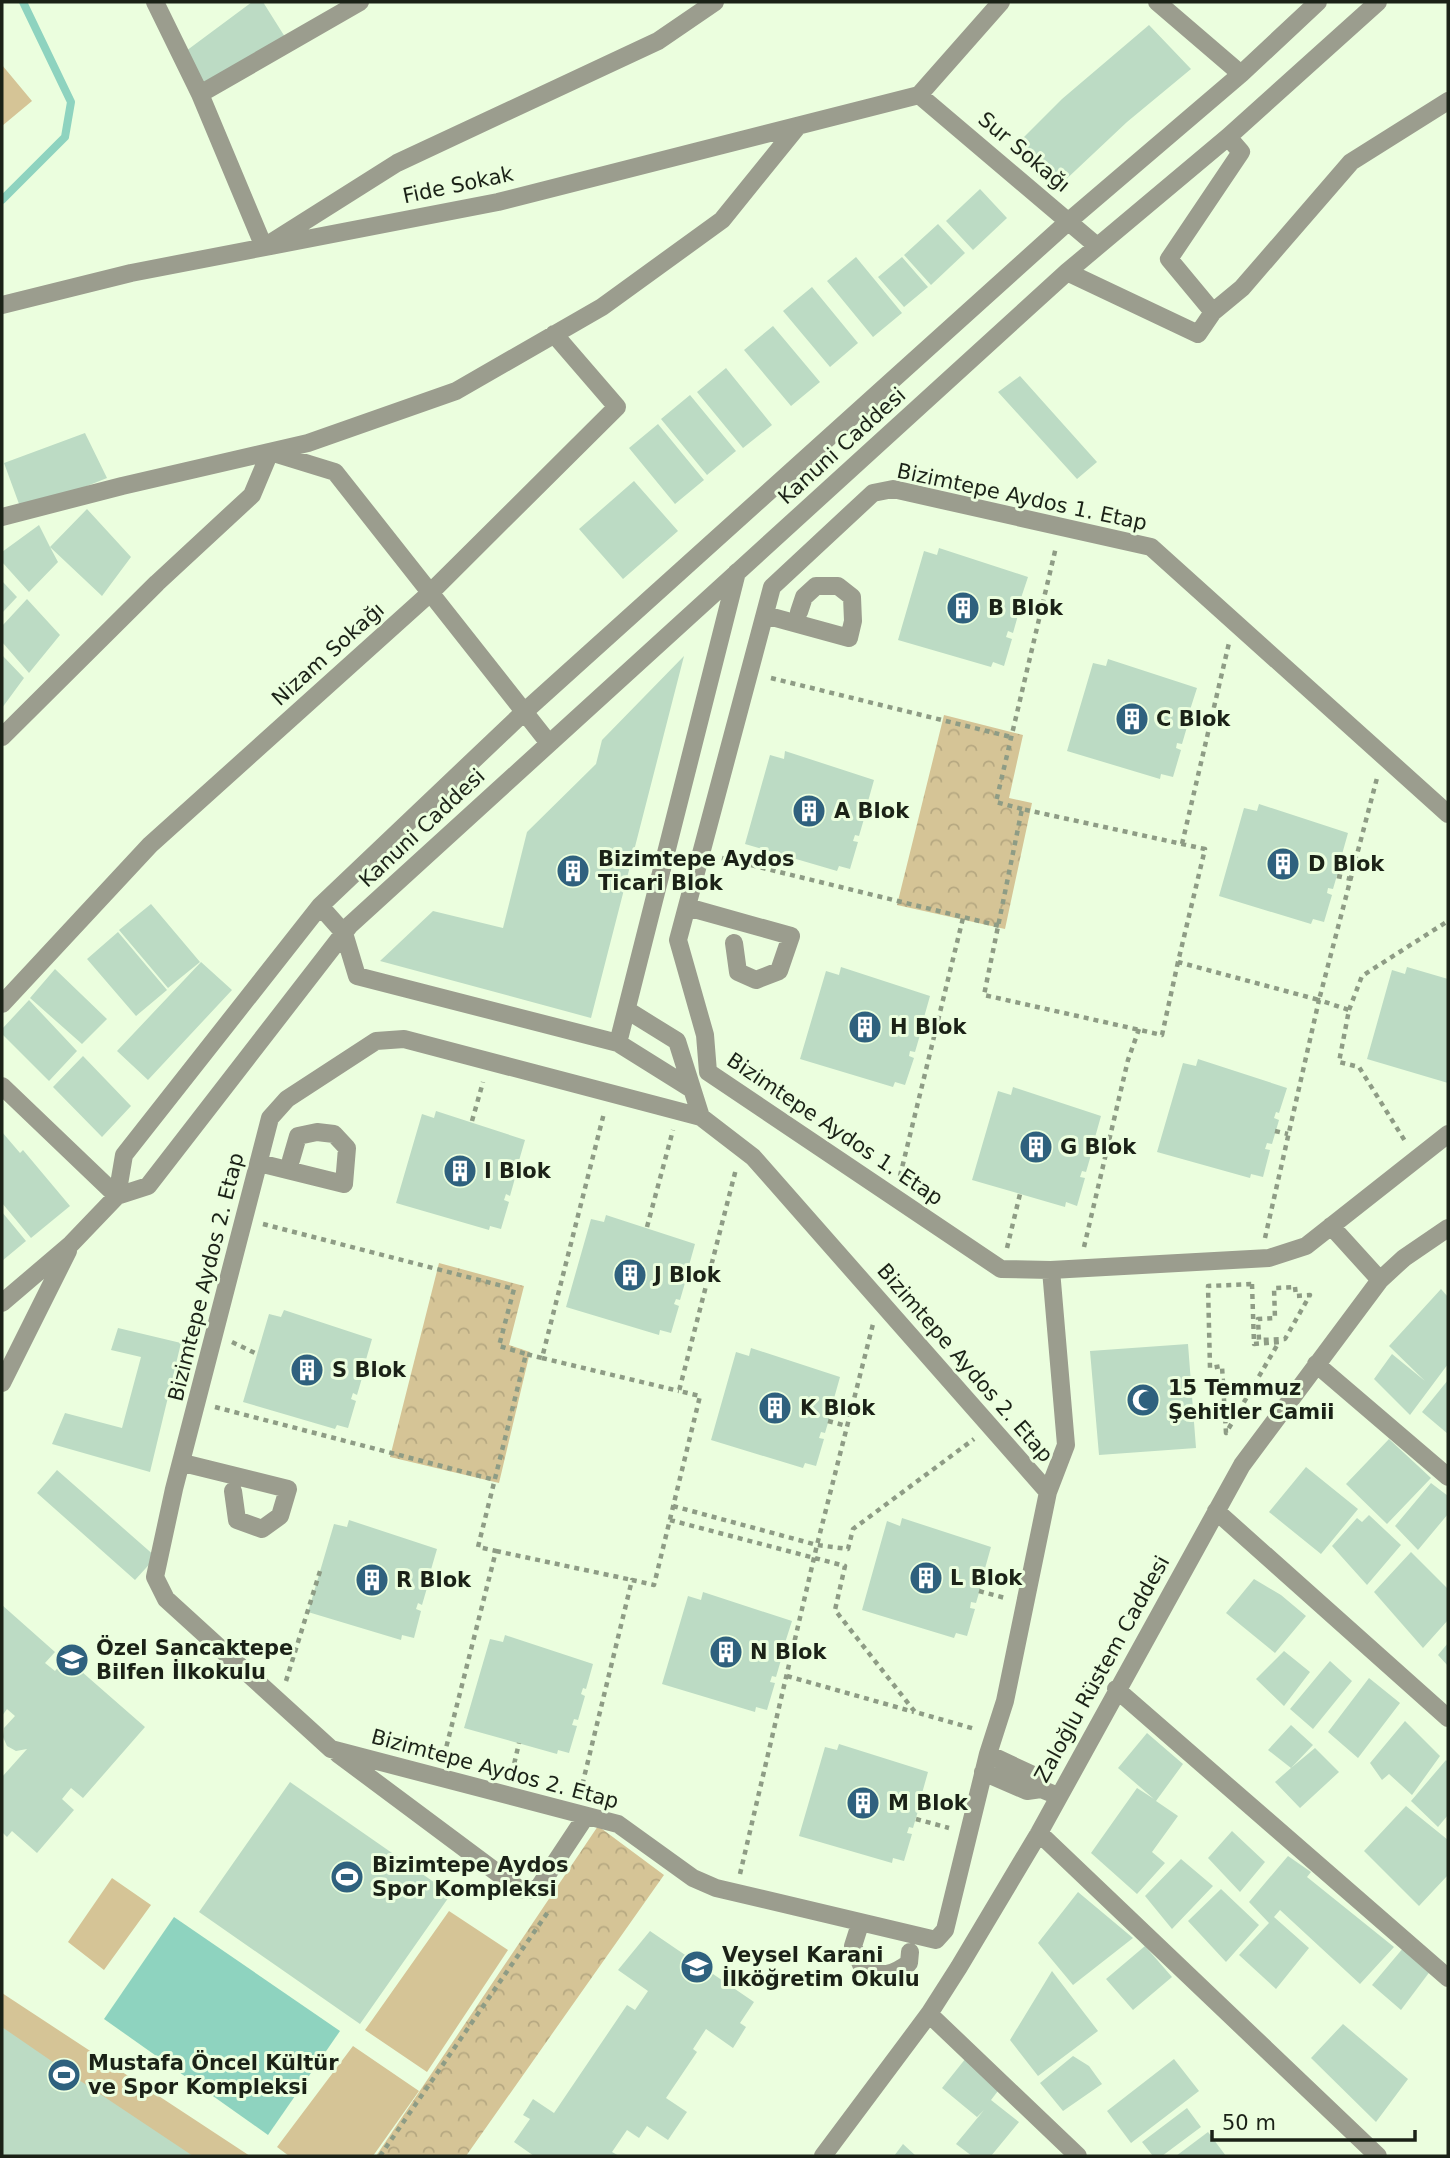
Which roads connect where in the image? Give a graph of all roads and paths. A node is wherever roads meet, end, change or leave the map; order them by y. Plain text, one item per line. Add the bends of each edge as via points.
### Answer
1 (155, 2) edge
2 (360, 2) edge
3 (715, 2) edge
4 (1001, 2) edge
5 (1157, 2) edge
6 (1318, 2) edge
7 (1378, 2) edge
8 (1241, 74) junction
9 (200, 94) junction
10 (919, 95) junction
11 (1448, 101) edge
12 (797, 126) junction
13 (1227, 137) junction
14 (1070, 220) junction
15 (1097, 246) junction
16 (264, 247) junction
17 (1067, 272) junction
18 (2, 306) edge
19 (1213, 312) junction
20 (554, 334) junction
21 (270, 452) junction
22 (2, 517) edge
23 (1061, 527) junction
24 (737, 572) junction
25 (429, 594) junction
26 (799, 612) dead end
27 (765, 615) junction
28 (1234, 622) junction
29 (750, 672) junction
30 (523, 713) junction
31 (2, 737) edge
32 (1011, 737) junction
33 (548, 742) junction
34 (1383, 755) junction
35 (1022, 809) junction
36 (1448, 814) edge
37 (1182, 844) junction
38 (701, 853) junction
39 (1337, 876) dead end
40 (1351, 879) junction
41 (320, 906) junction
42 (687, 907) junction
43 (963, 918) junction
44 (1448, 921) edge
45 (1000, 926) junction
46 (344, 933) junction
47 (734, 943) dead end
48 (1178, 962) junction
49 (1319, 1000) junction
50 (2, 1004) edge
51 (627, 1010) junction
52 (1349, 1010) junction
53 (1139, 1029) junction
54 (618, 1043) junction
55 (489, 1060) junction
56 (708, 1072) junction
57 (2, 1086) edge
58 (690, 1088) junction
59 (610, 1091) junction
60 (678, 1110) junction
61 (701, 1117) junction
62 (472, 1121) dead end
63 (1275, 1131) dead end
64 (1288, 1134) junction
65 (1448, 1134) edge
66 (741, 1147) junction
67 (1416, 1159) junction
68 (291, 1160) dead end
69 (259, 1163) junction
70 (1020, 1194) dead end
71 (117, 1196) junction
72 (894, 1197) junction
73 (243, 1219) junction
74 (1331, 1226) junction
75 (646, 1227) dead end
76 (1448, 1228) edge
77 (71, 1244) junction
78 (1260, 1258) junction
79 (1079, 1268) junction
80 (1001, 1269) junction
81 (1051, 1270) junction
82 (1380, 1280) junction
83 (1252, 1284) junction
84 (880, 1300) junction
85 (2, 1303) edge
86 (1256, 1329) junction
87 (526, 1354) junction
88 (542, 1358) junction
89 (1316, 1364) junction
90 (2, 1383) edge
91 (679, 1391) junction
92 (197, 1403) junction
93 (828, 1421) dead end
94 (847, 1426) junction
95 (991, 1427) junction
96 (183, 1463) junction
97 (1448, 1477) edge
98 (495, 1480) junction
99 (233, 1491) dead end
100 (1048, 1492) junction
101 (673, 1506) junction
102 (1216, 1511) junction
103 (670, 1520) junction
104 (817, 1545) junction
105 (496, 1552) junction
106 (814, 1559) junction
107 (321, 1568) dead end
108 (632, 1580) junction
109 (780, 1664) dead end
110 (789, 1666) junction
111 (787, 1676) junction
112 (1116, 1689) junction
113 (279, 1702) junction
114 (915, 1712) junction
115 (1448, 1718) edge
116 (994, 1734) junction
117 (519, 1743) dead end
118 (331, 1749) junction
119 (988, 1754) junction
120 (983, 1772) junction
121 (438, 1777) junction
122 (1034, 1785) junction
123 (508, 1795) junction
124 (1058, 1796) junction
125 (581, 1814) junction
126 (916, 1818) dead end
127 (968, 1833) junction
128 (1039, 1833) junction
129 (736, 1892) junction
130 (553, 1906) dead end
131 (860, 1924) junction
132 (910, 1952) dead end
133 (1448, 1978) edge
134 (929, 2014) junction
135 (380, 2156) edge
136 (823, 2156) edge
137 (1078, 2156) edge
138 (1378, 2156) edge

1 - 9 street
2 - 9 street
3 - 16 street via 658,41 397,163
4 - 10 street
5 - 8 street
6 - 8 street, Kanuni Caddesi
7 - 13 street, Kanuni Caddesi
8 - 14 street, Kanuni Caddesi
9 - 16 street
10 - 12 street, Fide Sokak
10 - 14 street, Sur Sokağı
11 - 19 street via 1351,162 1242,288
12 - 16 street, Fide Sokak via 498,202
12 - 20 street via 722,219 602,307
13 - 15 street, Kanuni Caddesi
13 - 19 street via 1241,152 1169,259
14 - 15 street, Sur Sokağı
14 - 30 street, Kanuni Caddesi
15 - 17 street, Kanuni Caddesi
16 - 18 street, Fide Sokak via 131,273
17 - 19 street via 1198,334
17 - 24 street, Kanuni Caddesi
20 - 21 street via 456,391
20 - 25 street, Nizam Sokağı via 617,407
21 - 22 street
21 - 25 street via 335,472
21 - 31 street via 252,495
23 - 27 street, Bizimtepe Aydos 1. Etap via 893,489 873,493 772,587
23 - 28 street, Bizimtepe Aydos 1. Etap via 1151,547
23 - 32 path
24 - 33 street, Kanuni Caddesi
24 - 51 street
25 - 30 street
25 - 50 street, Nizam Sokağı via 150,845
26 - 27 street via 804,597 816,586 838,586 852,597 849,638
27 - 29 street, Bizimtepe Aydos 1. Etap
28 - 34 street, Bizimtepe Aydos 1. Etap
28 - 37 path
29 - 32 path
29 - 38 street, Bizimtepe Aydos 1. Etap
30 - 33 street
30 - 41 street, Kanuni Caddesi
32 - 35 path via 996,802
33 - 46 street, Kanuni Caddesi
34 - 36 street, Bizimtepe Aydos 1. Etap
34 - 40 path
35 - 37 path
35 - 45 path
37 - 48 path via 1205,849
38 - 42 street, Bizimtepe Aydos 1. Etap
38 - 43 path
39 - 40 path
40 - 49 path
41 - 46 street
41 - 71 street, Kanuni Caddesi via 124,1154
42 - 47 street via 791,936 779,971 756,981 738,972
42 - 56 street, Bizimtepe Aydos 1. Etap via 678,940 705,1035
43 - 45 path
43 - 72 path
44 - 52 path via 1362,976
45 - 53 path via 984,995
46 - 54 street via 357,976
46 - 71 street, Kanuni Caddesi via 148,1186
48 - 49 path
48 - 53 path via 1162,1035
49 - 52 path
49 - 64 path
51 - 54 street
51 - 58 street via 677,1041
52 - 67 path via 1339,1062 1359,1067
53 - 79 path
54 - 58 street
55 - 59 street, Bizimtepe Aydos 2. Etap
55 - 62 path
55 - 69 street, Bizimtepe Aydos 2. Etap via 404,1039 376,1041 287,1099 270,1118
56 - 58 street
56 - 72 street, Bizimtepe Aydos 1. Etap
57 - 71 street
58 - 61 street
59 - 60 street, Bizimtepe Aydos 2. Etap
59 - 88 path
60 - 61 street, Bizimtepe Aydos 2. Etap
60 - 75 path
61 - 66 street, Bizimtepe Aydos 2. Etap
63 - 64 path
64 - 78 path
65 - 67 street
66 - 84 street, Bizimtepe Aydos 2. Etap
66 - 91 path
67 - 74 street
68 - 69 street via 298,1136 334,1134 347,1148 344,1184
69 - 73 street, Bizimtepe Aydos 2. Etap
70 - 80 path
71 - 77 street, Kanuni Caddesi
72 - 80 street, Bizimtepe Aydos 1. Etap
73 - 87 path via 514,1289 499,1346
73 - 92 street, Bizimtepe Aydos 2. Etap
74 - 78 street via 1306,1246
74 - 82 street
76 - 82 street, Zaloğlu Rüstem Caddesi
77 - 85 street, Kanuni Caddesi
77 - 90 street
78 - 79 street
78 - 83 path
79 - 81 street
80 - 81 street
81 - 100 street via 1066,1445
82 - 89 street, Zaloğlu Rüstem Caddesi
83 - 86 path
83 - 86 path via 1208,1286 1210,1368 1222,1366 1226,1433 1279,1342 1254,1344
84 - 94 path
84 - 95 street, Bizimtepe Aydos 2. Etap
86 - 86 path via 1259,1340 1285,1339 1310,1295 1296,1296 1295,1287 1274,1288 1275,1318 1258,1318
87 - 88 path
87 - 98 path
88 - 91 path
89 - 97 street
89 - 102 street, Zaloğlu Rüstem Caddesi via 1242,1465
91 - 101 path via 700,1396
92 - 96 street, Bizimtepe Aydos 2. Etap
92 - 98 path
93 - 94 path
94 - 104 path
95 - 100 street, Bizimtepe Aydos 2. Etap
95 - 104 path via 853,1529 848,1549
96 - 99 street via 288,1489 279,1516 262,1529 237,1521
96 - 113 street, Bizimtepe Aydos 2. Etap via 155,1577 166,1599
98 - 105 path via 478,1547
100 - 116 street, Bizimtepe Aydos 2. Etap via 1005,1701
101 - 103 path
101 - 104 path
102 - 112 street, Zaloğlu Rüstem Caddesi
102 - 115 street
103 - 106 path
103 - 108 path via 654,1585
104 - 106 path
105 - 108 path
105 - 121 path
106 - 110 path
106 - 114 path via 845,1566 835,1610
107 - 113 path
108 - 125 path
109 - 110 path
110 - 111 path
111 - 114 path
111 - 129 path
112 - 124 street, Zaloğlu Rüstem Caddesi
112 - 133 street
113 - 118 street, Bizimtepe Aydos 2. Etap
114 - 116 path
116 - 119 street, Bizimtepe Aydos 2. Etap
117 - 123 path
118 - 121 street, Bizimtepe Aydos 2. Etap
118 - 125 street via 519,1889 537,1889
119 - 120 street, Bizimtepe Aydos 2. Etap
119 - 122 street
120 - 122 street
120 - 127 street, Bizimtepe Aydos 2. Etap
121 - 123 street, Bizimtepe Aydos 2. Etap
122 - 124 street
123 - 125 street, Bizimtepe Aydos 2. Etap
124 - 128 street, Zaloğlu Rüstem Caddesi
125 - 129 street, Bizimtepe Aydos 2. Etap via 618,1824 693,1878
126 - 127 path
127 - 131 street, Bizimtepe Aydos 2. Etap via 945,1930 936,1940
128 - 134 street, Zaloğlu Rüstem Caddesi
128 - 138 street
129 - 131 street, Bizimtepe Aydos 2. Etap
130 - 135 path
131 - 132 street via 853,1946 863,1969 881,1976 898,1972 909,1963
134 - 136 street, Zaloğlu Rüstem Caddesi
134 - 137 street

